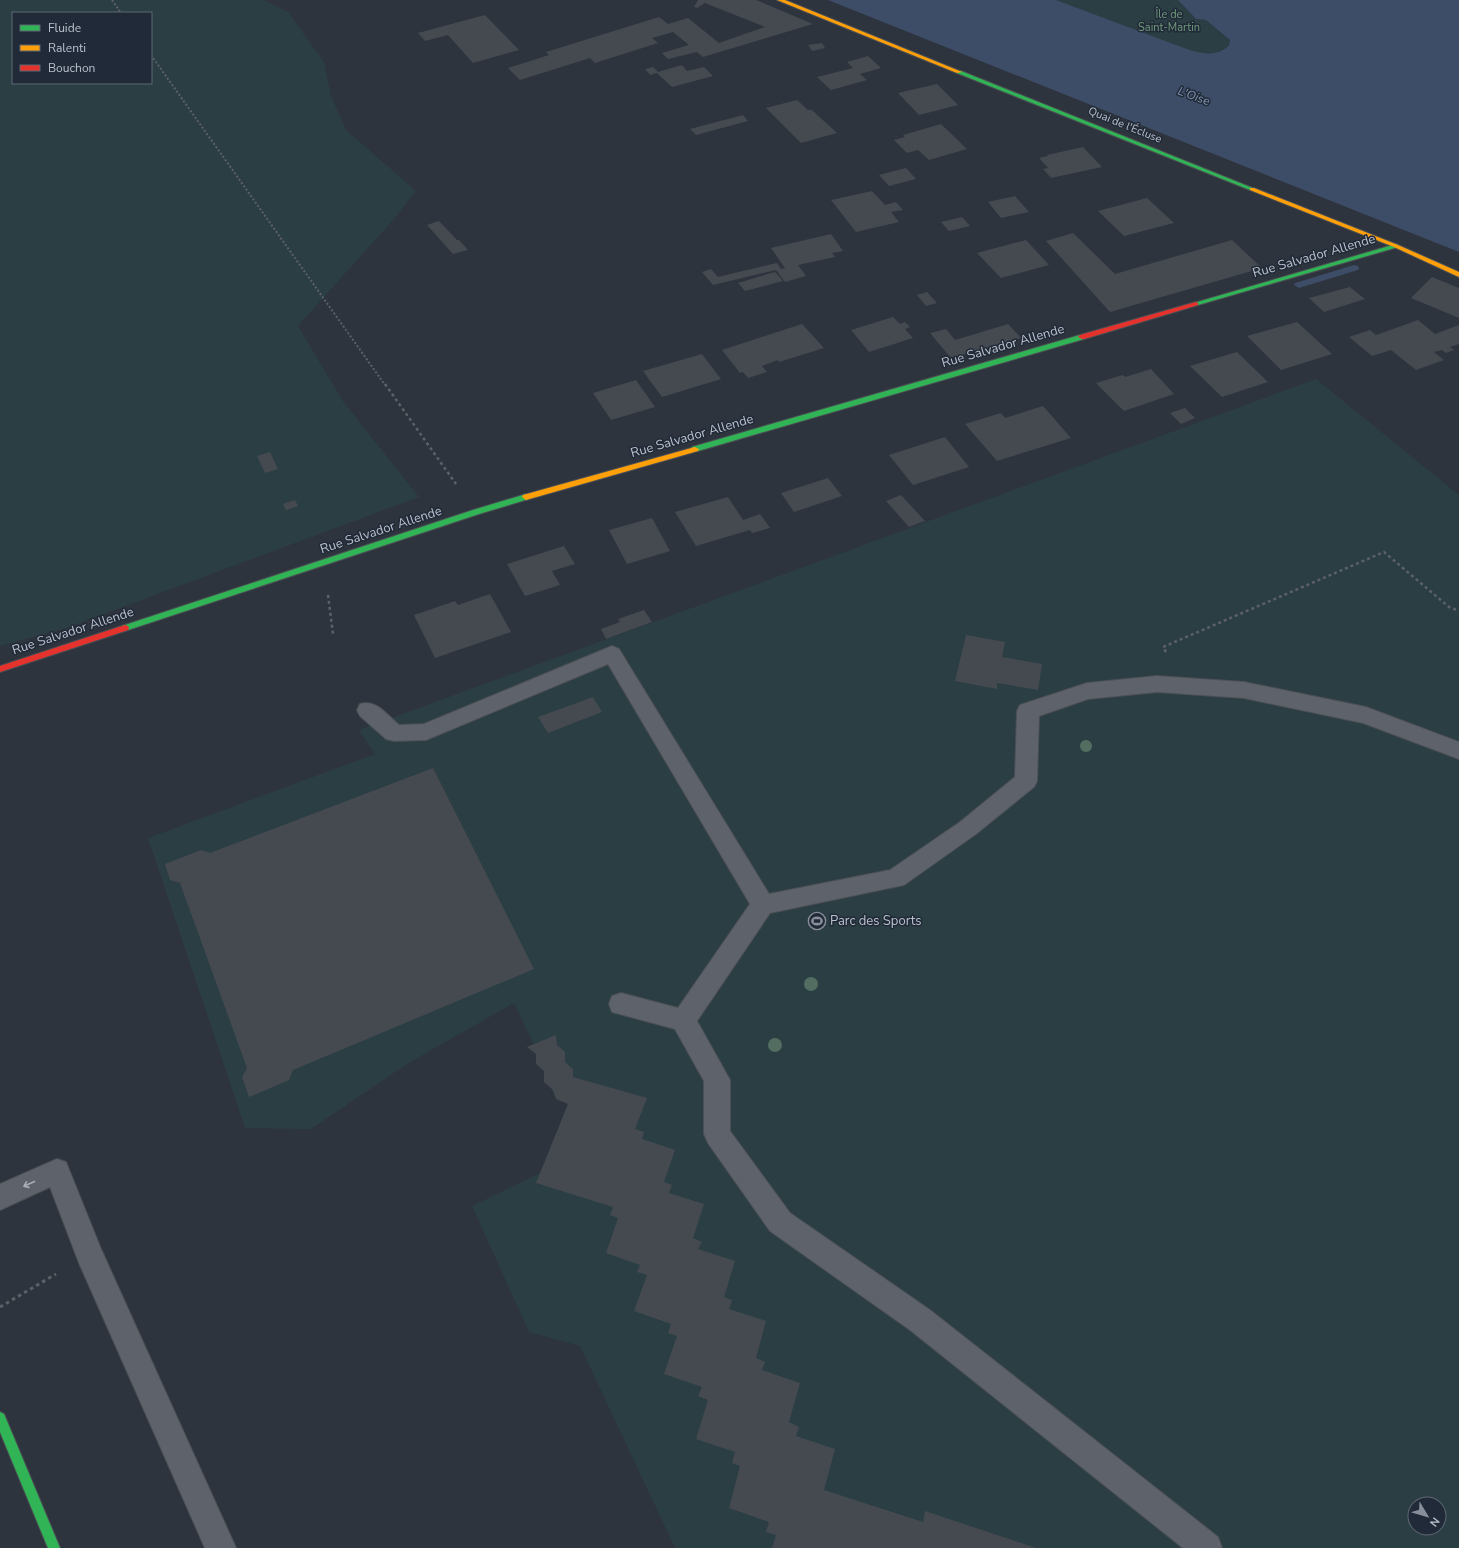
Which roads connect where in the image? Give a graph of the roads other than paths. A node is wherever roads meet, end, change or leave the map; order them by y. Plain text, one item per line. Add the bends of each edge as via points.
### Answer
1 (780, 0) edge
2 (1396, 246) junction
3 (1459, 275) edge
4 (0, 669) edge
5 (368, 710) dead end
6 (1459, 751) edge
7 (763, 905) junction
8 (620, 1004) dead end
9 (683, 1020) junction
10 (0, 1197) edge
11 (0, 1418) edge
12 (54, 1548) edge
13 (221, 1548) edge
14 (1207, 1548) edge

1 - 2 street, Quai de l'Écluse
2 - 3 street, Quai de l'Écluse
2 - 4 street, Rue Salvador Allende via 476,512
5 - 7 lane via 394,733 426,732 612,654
6 - 7 lane via 1366,715 1244,690 1157,684 1086,691 1028,711 1026,781 968,828 896,878
7 - 9 lane
8 - 9 lane
9 - 14 lane via 717,1080 717,1134 780,1222 920,1320
13 -> 10 lane via 89,1254 57,1171
11 - 12 street

